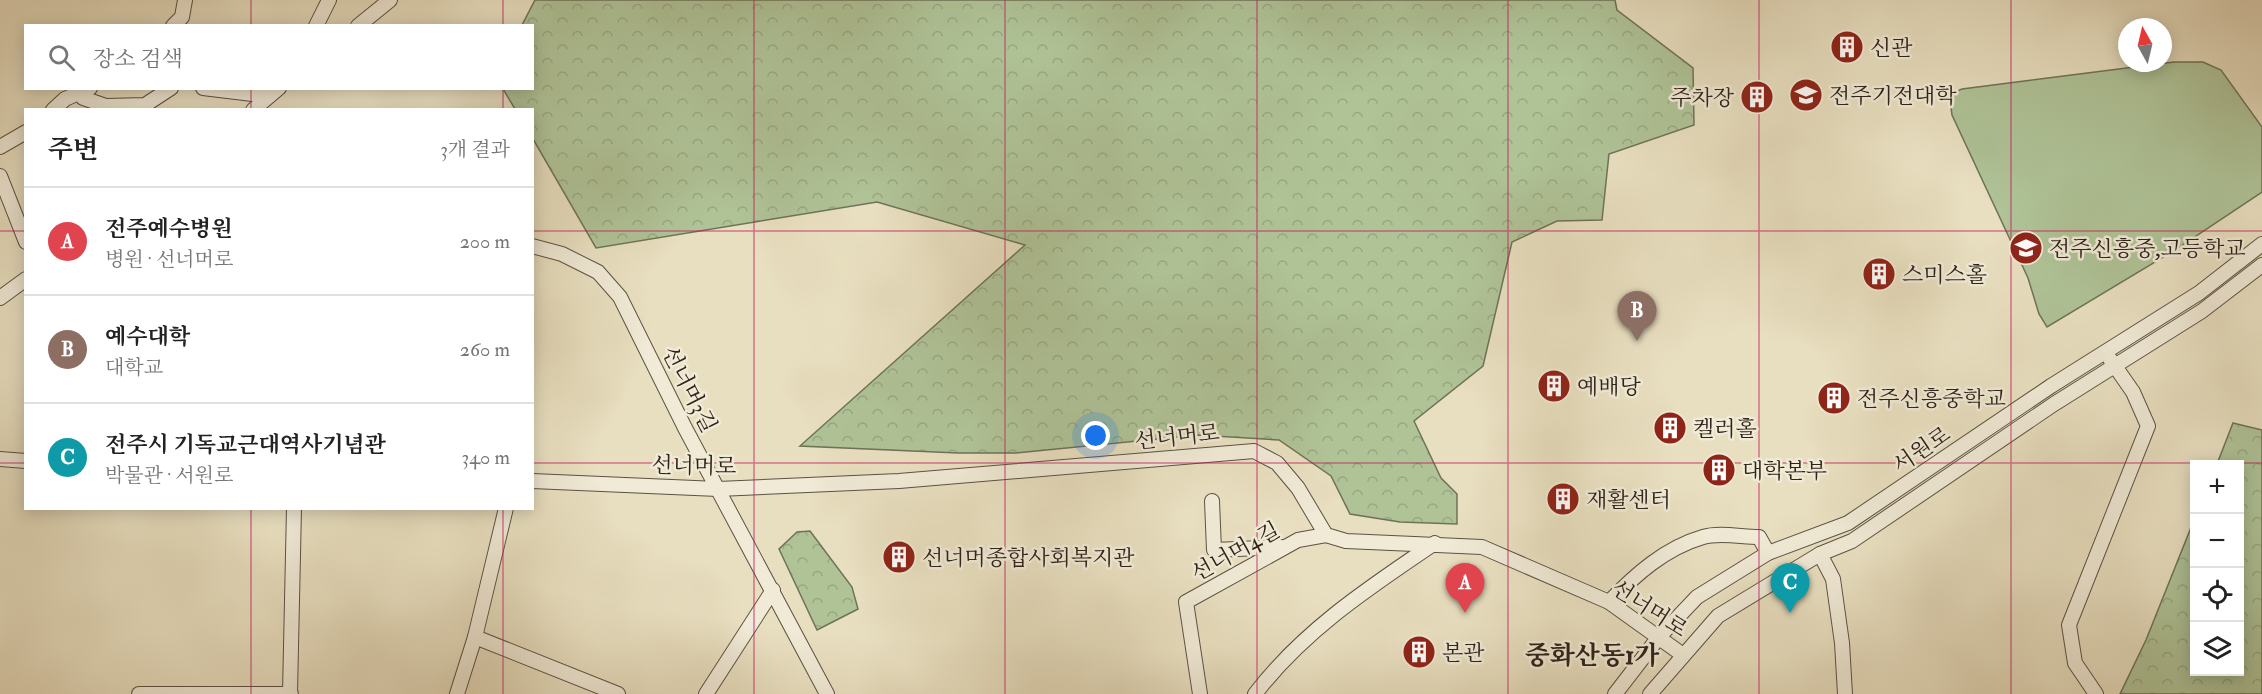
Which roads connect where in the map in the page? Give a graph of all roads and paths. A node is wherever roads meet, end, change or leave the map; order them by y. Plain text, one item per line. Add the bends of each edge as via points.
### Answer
1 (185, 0) edge
2 (329, 0) edge
3 (390, 0) edge
4 (175, 24) edge
5 (317, 24) edge
6 (360, 24) edge
7 (83, 90) edge
8 (168, 90) edge
9 (238, 90) edge
10 (274, 92) edge
11 (54, 108) edge
12 (107, 108) edge
13 (255, 108) edge
14 (24, 133) edge
15 (0, 147) edge
16 (0, 176) edge
17 (24, 237) edge
18 (2262, 244) edge
19 (534, 247) edge
20 (2262, 265) edge
21 (24, 280) edge
22 (0, 298) edge
23 (2104, 352) junction
24 (2115, 366) junction
25 (0, 459) edge
26 (24, 461) edge
27 (534, 481) edge
28 (718, 489) junction
29 (1212, 501) dead end
30 (294, 510) edge
31 (506, 510) edge
32 (1326, 535) junction
33 (1435, 543) junction
34 (1285, 547) junction
35 (1768, 553) junction
36 (1820, 554) junction
37 (773, 590) junction
38 (1609, 602) junction
39 (475, 636) junction
40 (1659, 637) junction
41 (1683, 655) junction
42 (291, 693) edge
43 (139, 694) edge
44 (457, 694) edge
45 (618, 694) edge
46 (706, 694) edge
47 (827, 694) edge
48 (1200, 694) edge
49 (1255, 694) edge
50 (1615, 694) edge
51 (1650, 694) edge
52 (1845, 694) edge
53 (2096, 694) edge

1 - 4 street via 182,17
2 - 5 street
3 - 6 street
7 - 11 street
7 - 12 street via 83,98
8 - 12 street via 145,105
9 - 10 street
10 - 13 street
14 - 15 street
16 - 17 street
18 - 23 street, 서원로 via 2199,293
19 - 28 street, 선너머3길 via 562,254 598,272 620,297
20 - 24 street, 서원로 via 2202,311
21 - 22 street
23 - 24 street
23 - 35 street, 서원로 via 1848,523
24 - 36 street, 서원로 via 1852,541
24 - 53 street via 2133,392 2148,426 2069,625 2075,663
25 - 26 street
27 - 28 street, 선너머로
28 - 32 street, 선너머로 via 899,481 1254,451 1278,463
28 - 37 street, 선너머3길
29 - 34 street via 1214,550
30 - 42 street
31 - 39 street
32 - 33 street, 선너머로 via 1346,541
32 - 34 street, 선너머4길 via 1298,540
33 - 38 street, 선너머로 via 1482,547
33 - 49 street via 1346,604 1276,666
34 - 48 street, 선너머4길 via 1186,602
35 - 38 street via 1759,537 1704,536 1662,555
35 - 40 street, 서원로 via 1697,597
36 - 41 street, 서원로 via 1718,616
36 - 52 street via 1833,579
37 - 46 street
37 - 47 street, 선너머3길
38 - 40 street, 선너머로
39 - 44 street
39 - 45 street
40 - 41 street, 선너머로
40 - 50 street, 서원로
41 - 51 street, 서원로
42 - 43 street

